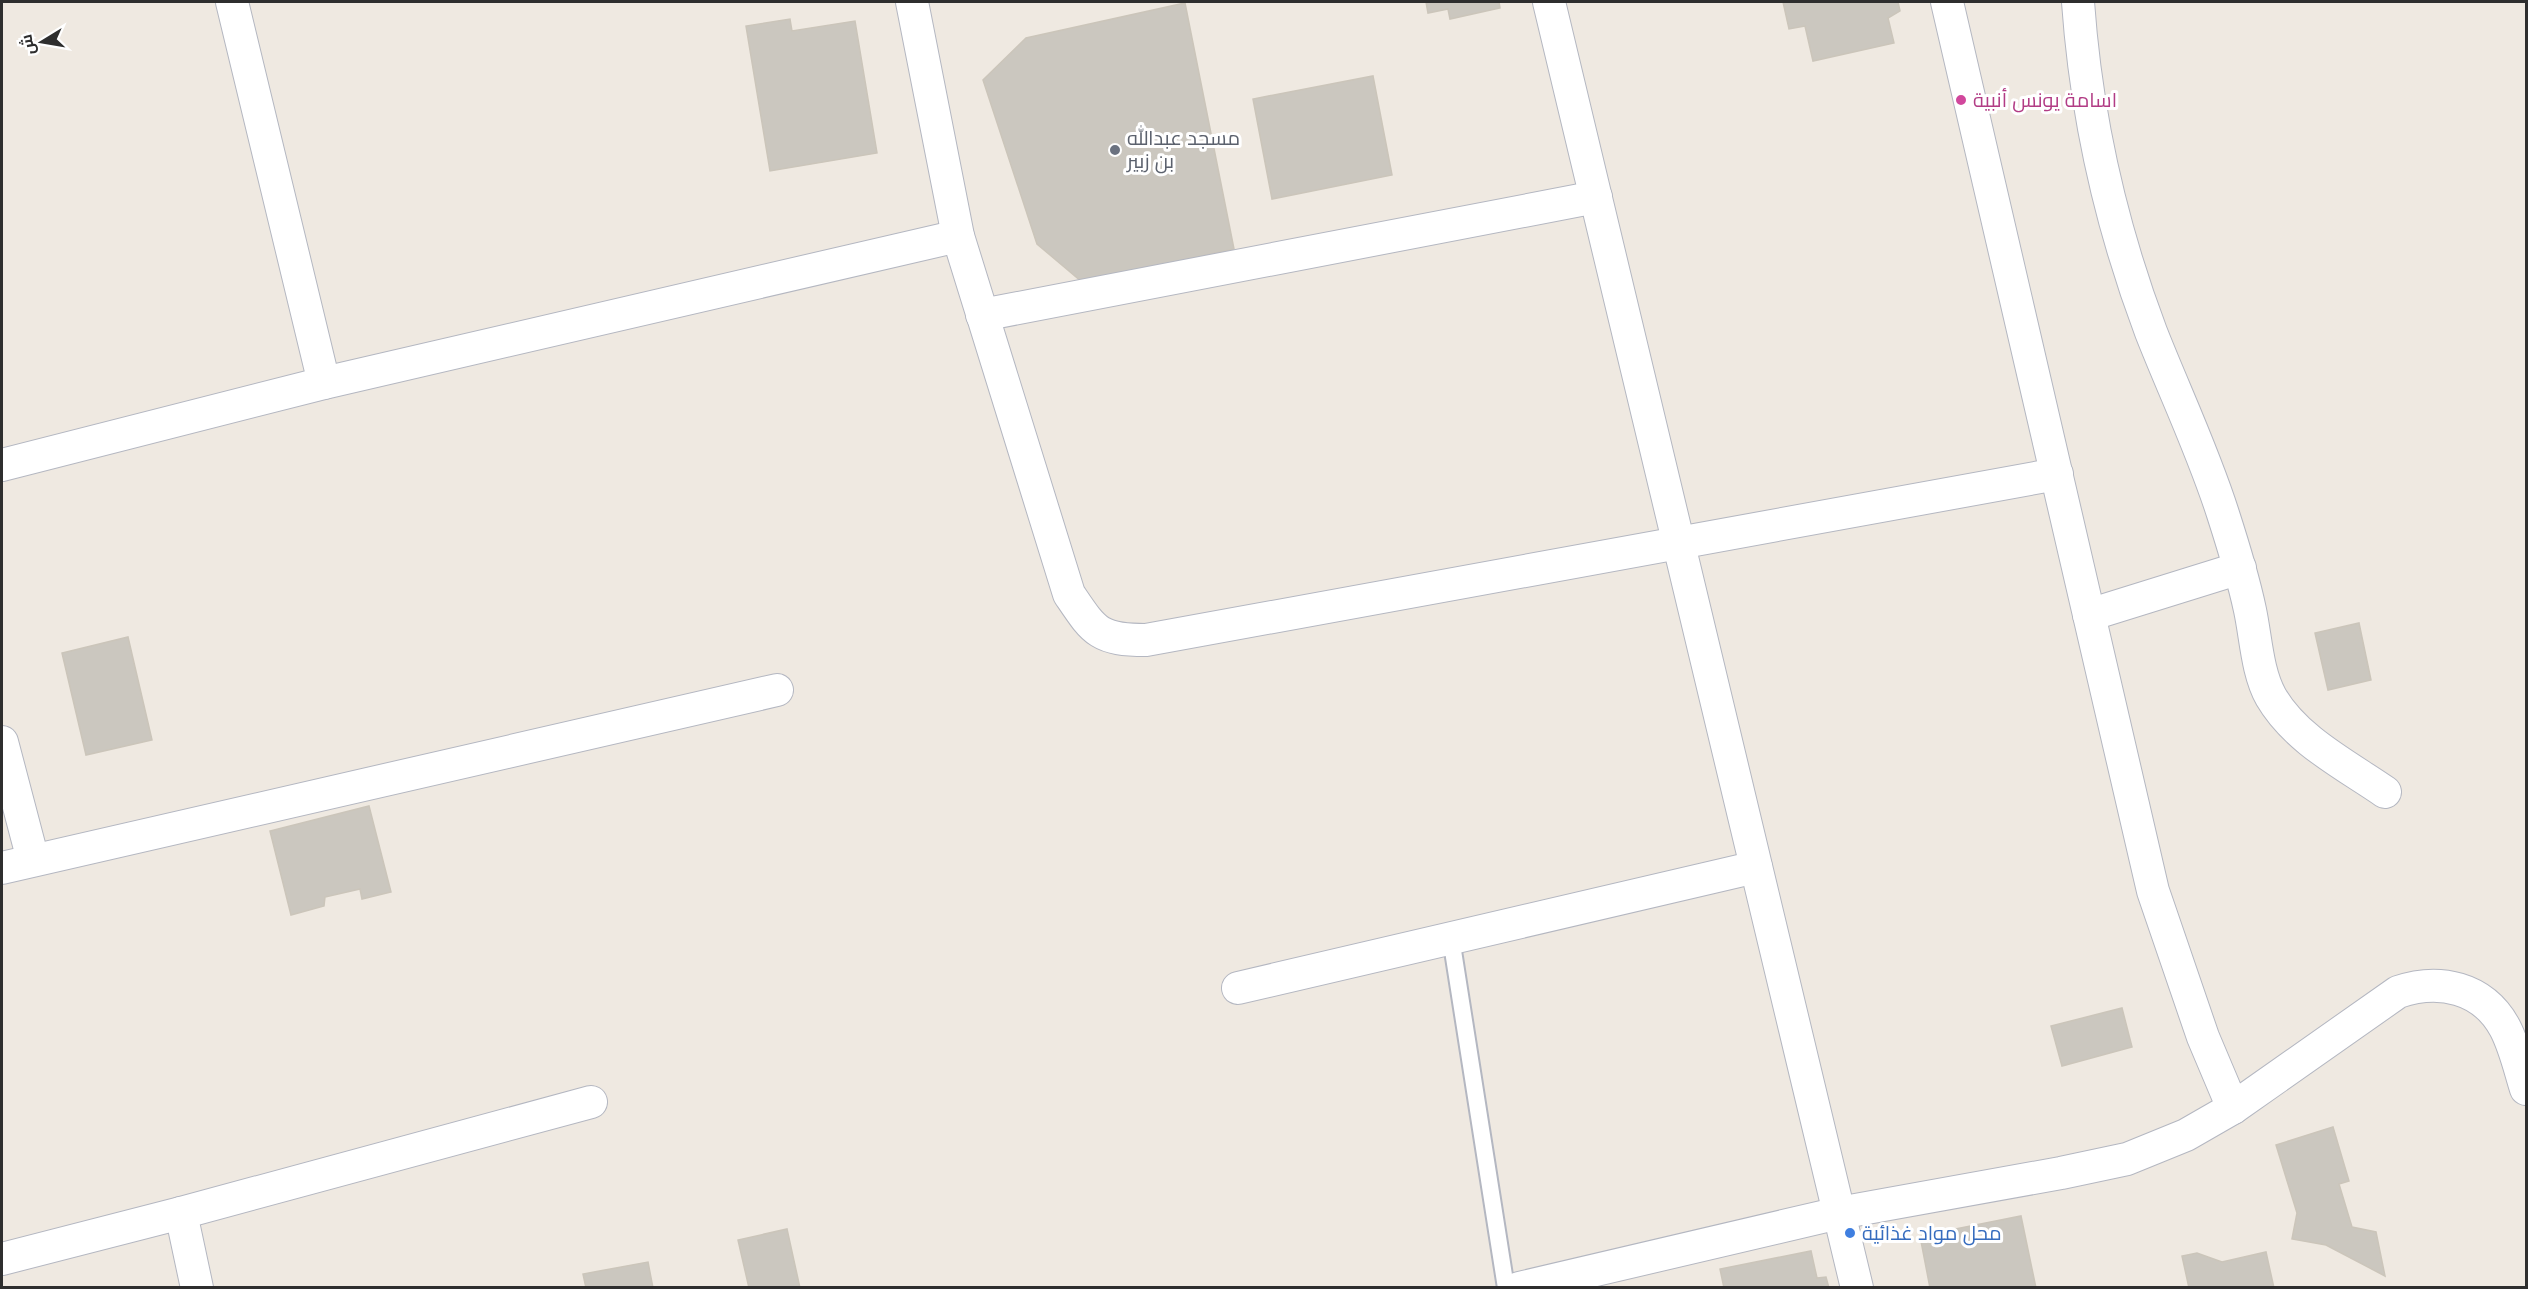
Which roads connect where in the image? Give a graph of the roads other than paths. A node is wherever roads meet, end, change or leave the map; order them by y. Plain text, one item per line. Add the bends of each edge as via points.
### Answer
1 (232, 2) edge
2 (912, 2) edge
3 (1549, 2) edge
4 (1947, 2) edge
5 (2078, 2) edge
6 (1596, 197) junction
7 (958, 236) junction
8 (982, 315) junction
9 (324, 383) junction
10 (2, 465) edge
11 (2057, 474) junction
12 (1679, 543) junction
13 (2240, 568) junction
14 (2089, 615) junction
15 (777, 690) dead end
16 (2, 742) edge
17 (2385, 792) dead end
18 (33, 860) junction
19 (1756, 867) junction
20 (2, 868) edge
21 (1451, 938) junction
22 (1238, 988) dead end
23 (2526, 1089) edge
24 (591, 1102) dead end
25 (2233, 1108) junction
26 (181, 1213) junction
27 (1839, 1213) junction
28 (2, 1258) edge
29 (1531, 1286) edge
30 (197, 1287) edge
31 (1506, 1287) edge
32 (1857, 1287) edge

1 - 9 street
2 - 7 street
3 - 6 street
4 - 11 street
5 - 13 street via 2092,122 2127,264 2203,456
6 - 8 street
6 - 12 street
7 - 8 street
7 - 9 street
8 - 12 street via 1069,594 1091,626 1117,640 1146,640
9 - 10 street
11 - 12 street
11 - 14 street
12 - 19 street
13 - 14 street
13 - 17 street via 2262,673 2282,714 2297,730
14 - 25 street via 2153,891 2180,975
15 - 18 street
16 - 18 street
18 - 20 street
19 - 21 street
19 - 27 street
21 - 22 street
21 - 31 lane
23 - 25 street via 2505,1029 2494,1011 2460,988 2418,985 2398,992
24 - 26 street
25 - 27 street via 2186,1136 2127,1159
26 - 28 street
26 - 30 street
27 - 29 street
27 - 32 street

